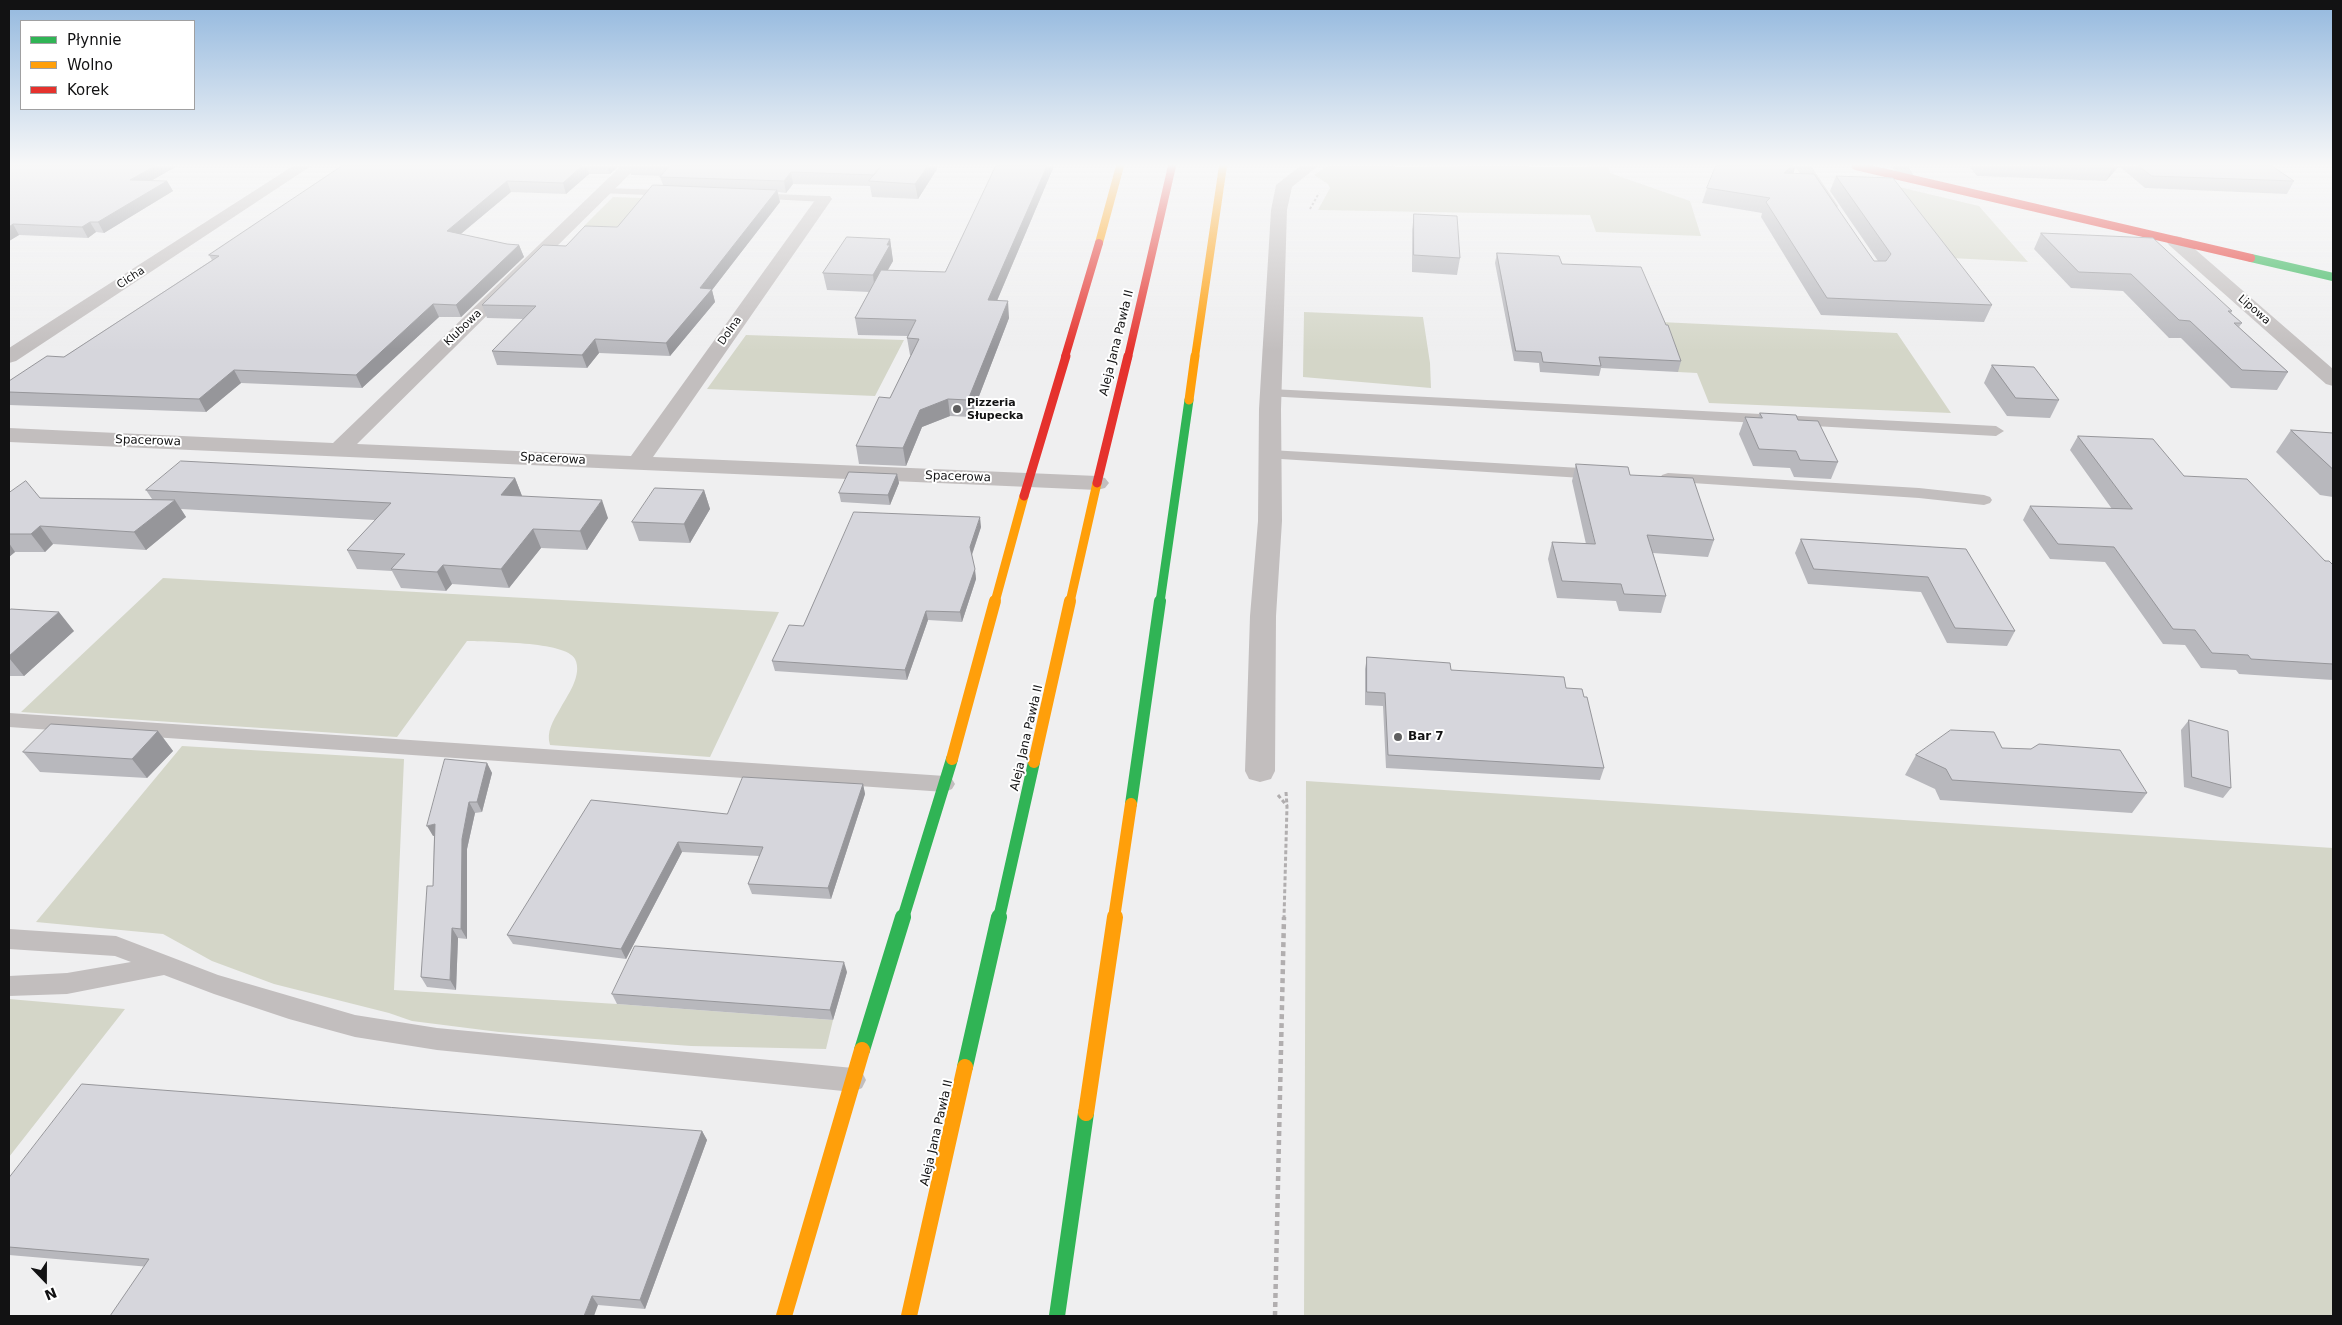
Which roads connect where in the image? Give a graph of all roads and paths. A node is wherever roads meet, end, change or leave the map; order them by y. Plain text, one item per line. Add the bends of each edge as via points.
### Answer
1 (208, 228) edge
2 (566, 228) edge
3 (804, 228) edge
4 (1103, 228) edge
5 (1159, 228) edge
6 (1214, 228) edge
7 (1278, 228) edge
8 (2123, 228) edge
9 (2175, 241) junction
10 (2333, 277) edge
11 (9, 357) edge
12 (2333, 380) edge
13 (1271, 393) junction
14 (1996, 431) dead end
15 (10, 436) edge
16 (339, 449) junction
17 (1270, 454) junction
18 (637, 463) junction
19 (1614, 475) edge
20 (1653, 477) edge
21 (1028, 480) junction
22 (1097, 483) junction
23 (1984, 500) dead end
24 (9, 720) edge
25 (1260, 771) joint
26 (945, 784) junction
27 (9, 939) edge
28 (164, 965) junction
29 (9, 986) edge
30 (853, 1080) junction
31 (784, 1316) edge
32 (909, 1316) edge
33 (1057, 1316) edge
34 (1275, 1316) edge

1 - 11 street, Cicha
2 - 16 street, Klubowa
3 - 18 street, Dolna
4 - 21 main road
5 - 22 main road, Aleja Jana Pawła II
6 - 33 main road
7 - 13 street
8 - 9 main road
9 - 10 main road
9 - 12 street, Lipowa
13 - 14 lane
13 - 17 street
15 - 16 street, Spacerowa
16 - 18 street, Spacerowa
17 - 19 lane
17 - 25 street
18 - 21 street, Spacerowa
20 - 23 lane via 1920,493
21 - 22 street, Spacerowa
21 - 26 main road
22 - 32 main road, Aleja Jana Pawła II
24 - 26 lane
25 - 34 path via 1287,806
26 - 30 main road
27 - 28 lane via 116,946
28 - 29 lane via 35,987
28 - 30 lane via 289,1008 355,1026 437,1039
30 - 31 main road

